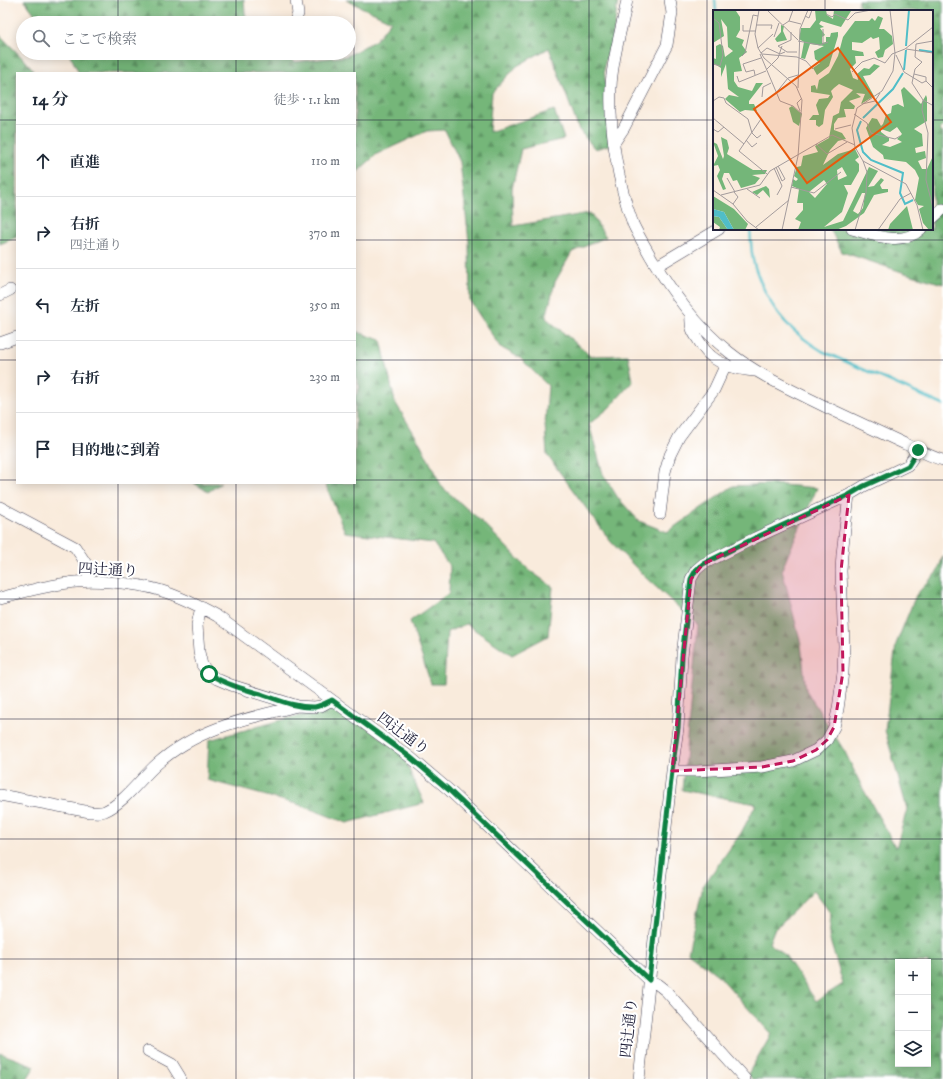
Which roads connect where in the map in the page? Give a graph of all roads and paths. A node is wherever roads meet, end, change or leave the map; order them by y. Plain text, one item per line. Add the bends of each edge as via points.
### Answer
1 (296, 0) edge
2 (628, 0) edge
3 (670, 0) edge
4 (297, 16) edge
5 (614, 143) junction
6 (943, 210) edge
7 (933, 218) edge
8 (717, 230) edge
9 (856, 230) edge
10 (920, 230) edge
11 (657, 266) junction
12 (691, 315) junction
13 (16, 337) edge
14 (0, 343) edge
15 (726, 364) junction
16 (756, 371) junction
17 (918, 450) junction
18 (943, 460) edge
19 (849, 495) junction
20 (0, 507) edge
21 (660, 514) dead end
22 (90, 581) junction
23 (0, 598) edge
24 (201, 608) junction
25 (332, 700) junction
26 (298, 706) junction
27 (672, 771) junction
28 (1, 794) edge
29 (649, 980) junction
30 (148, 1051) dead end
31 (180, 1079) edge
32 (639, 1079) edge
33 (745, 1079) edge

1 - 4 street
2 - 5 street via 611,86
3 - 5 street via 672,13 667,45
5 - 11 street via 621,184 634,226
6 - 7 street
8 - 11 street
9 - 10 street via 889,238 904,238
11 - 12 street
12 - 15 street via 690,326 701,345 710,356
12 - 16 street via 728,352
13 - 14 street
15 - 16 street via 738,369
15 - 21 street via 714,390 679,437 670,455 665,472
16 - 17 street
17 - 18 street
17 - 19 street via 908,466
19 - 27 street via 755,538 696,570 691,579 688,600
19 - 27 street via 841,571 843,672 834,727 827,740 816,750 793,761 762,767
20 - 22 street via 75,547 85,562
22 - 23 street, 四辻通り via 62,584
22 - 24 street, 四辻通り via 158,589
24 - 25 street, 四辻通り via 223,621
24 - 26 street via 197,625 199,652 202,665 209,674 217,680
25 - 26 street via 321,706
25 - 29 street, 四辻通り via 410,757 449,790
26 - 28 street via 238,720 213,729 177,748 148,772 126,796 104,811 90,812
27 - 29 street
29 - 32 street, 四辻通り
29 - 33 street via 666,991
30 - 31 street via 172,1064

